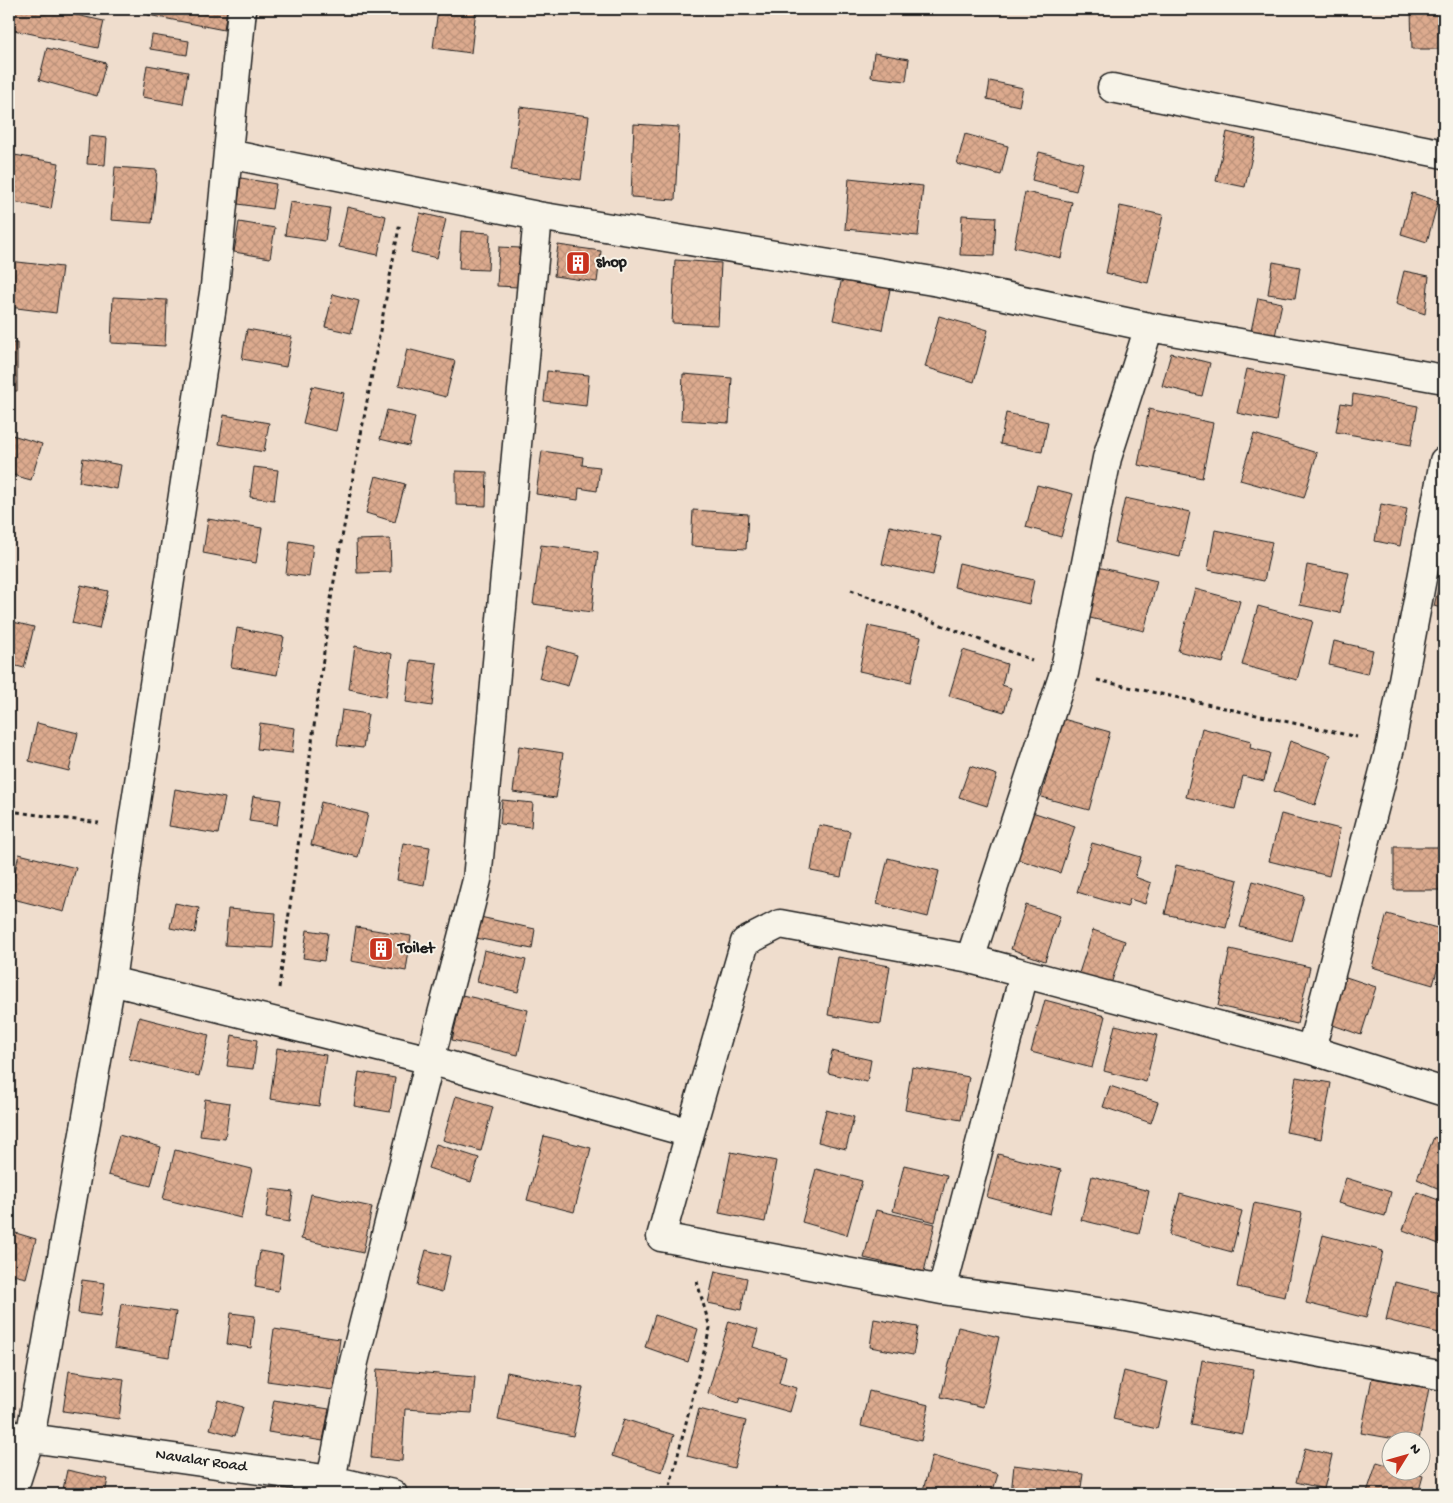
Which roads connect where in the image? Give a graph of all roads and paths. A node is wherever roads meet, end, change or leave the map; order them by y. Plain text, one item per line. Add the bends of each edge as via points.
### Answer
1 (242, 9) edge
2 (1112, 88) dead end
3 (228, 154) junction
4 (1444, 154) edge
5 (406, 189) junction
6 (538, 216) junction
7 (1149, 327) junction
8 (1444, 379) edge
9 (1444, 461) edge
10 (850, 590) dead end
11 (1064, 673) junction
12 (1391, 744) junction
13 (9, 811) edge
14 (132, 828) junction
15 (970, 959) junction
16 (1024, 974) junction
17 (111, 981) junction
18 (275, 1021) junction
19 (1311, 1050) junction
20 (430, 1060) junction
21 (1444, 1092) edge
22 (690, 1133) junction
23 (686, 1242) junction
24 (942, 1290) junction
25 (1444, 1376) edge
26 (19, 1436) edge
27 (331, 1480) junction
28 (12, 1494) edge
29 (393, 1494) edge
30 (668, 1494) edge

1 - 3 street
2 - 4 street
3 - 5 street
3 - 14 street via 215,286
5 - 6 street
5 - 18 path via 332,592
6 - 7 street via 939,282
6 - 20 street via 477,880
7 - 8 street
7 - 11 street via 1107,458
9 - 12 street
10 - 11 path
11 - 12 path
11 - 15 street
12 - 19 street
13 - 14 path
14 - 17 street
15 - 16 street
15 - 22 street via 780,924 745,942
16 - 19 street
16 - 24 street
17 - 18 street
17 - 26 street
18 - 20 street
19 - 21 street
20 - 22 street
20 - 27 street via 354,1362
22 - 23 street via 661,1237
23 - 24 street
23 - 30 path via 710,1328
24 - 25 street via 1120,1315
26 - 27 street, Navalar Road
26 - 28 street
27 - 29 street, Navalar Road

